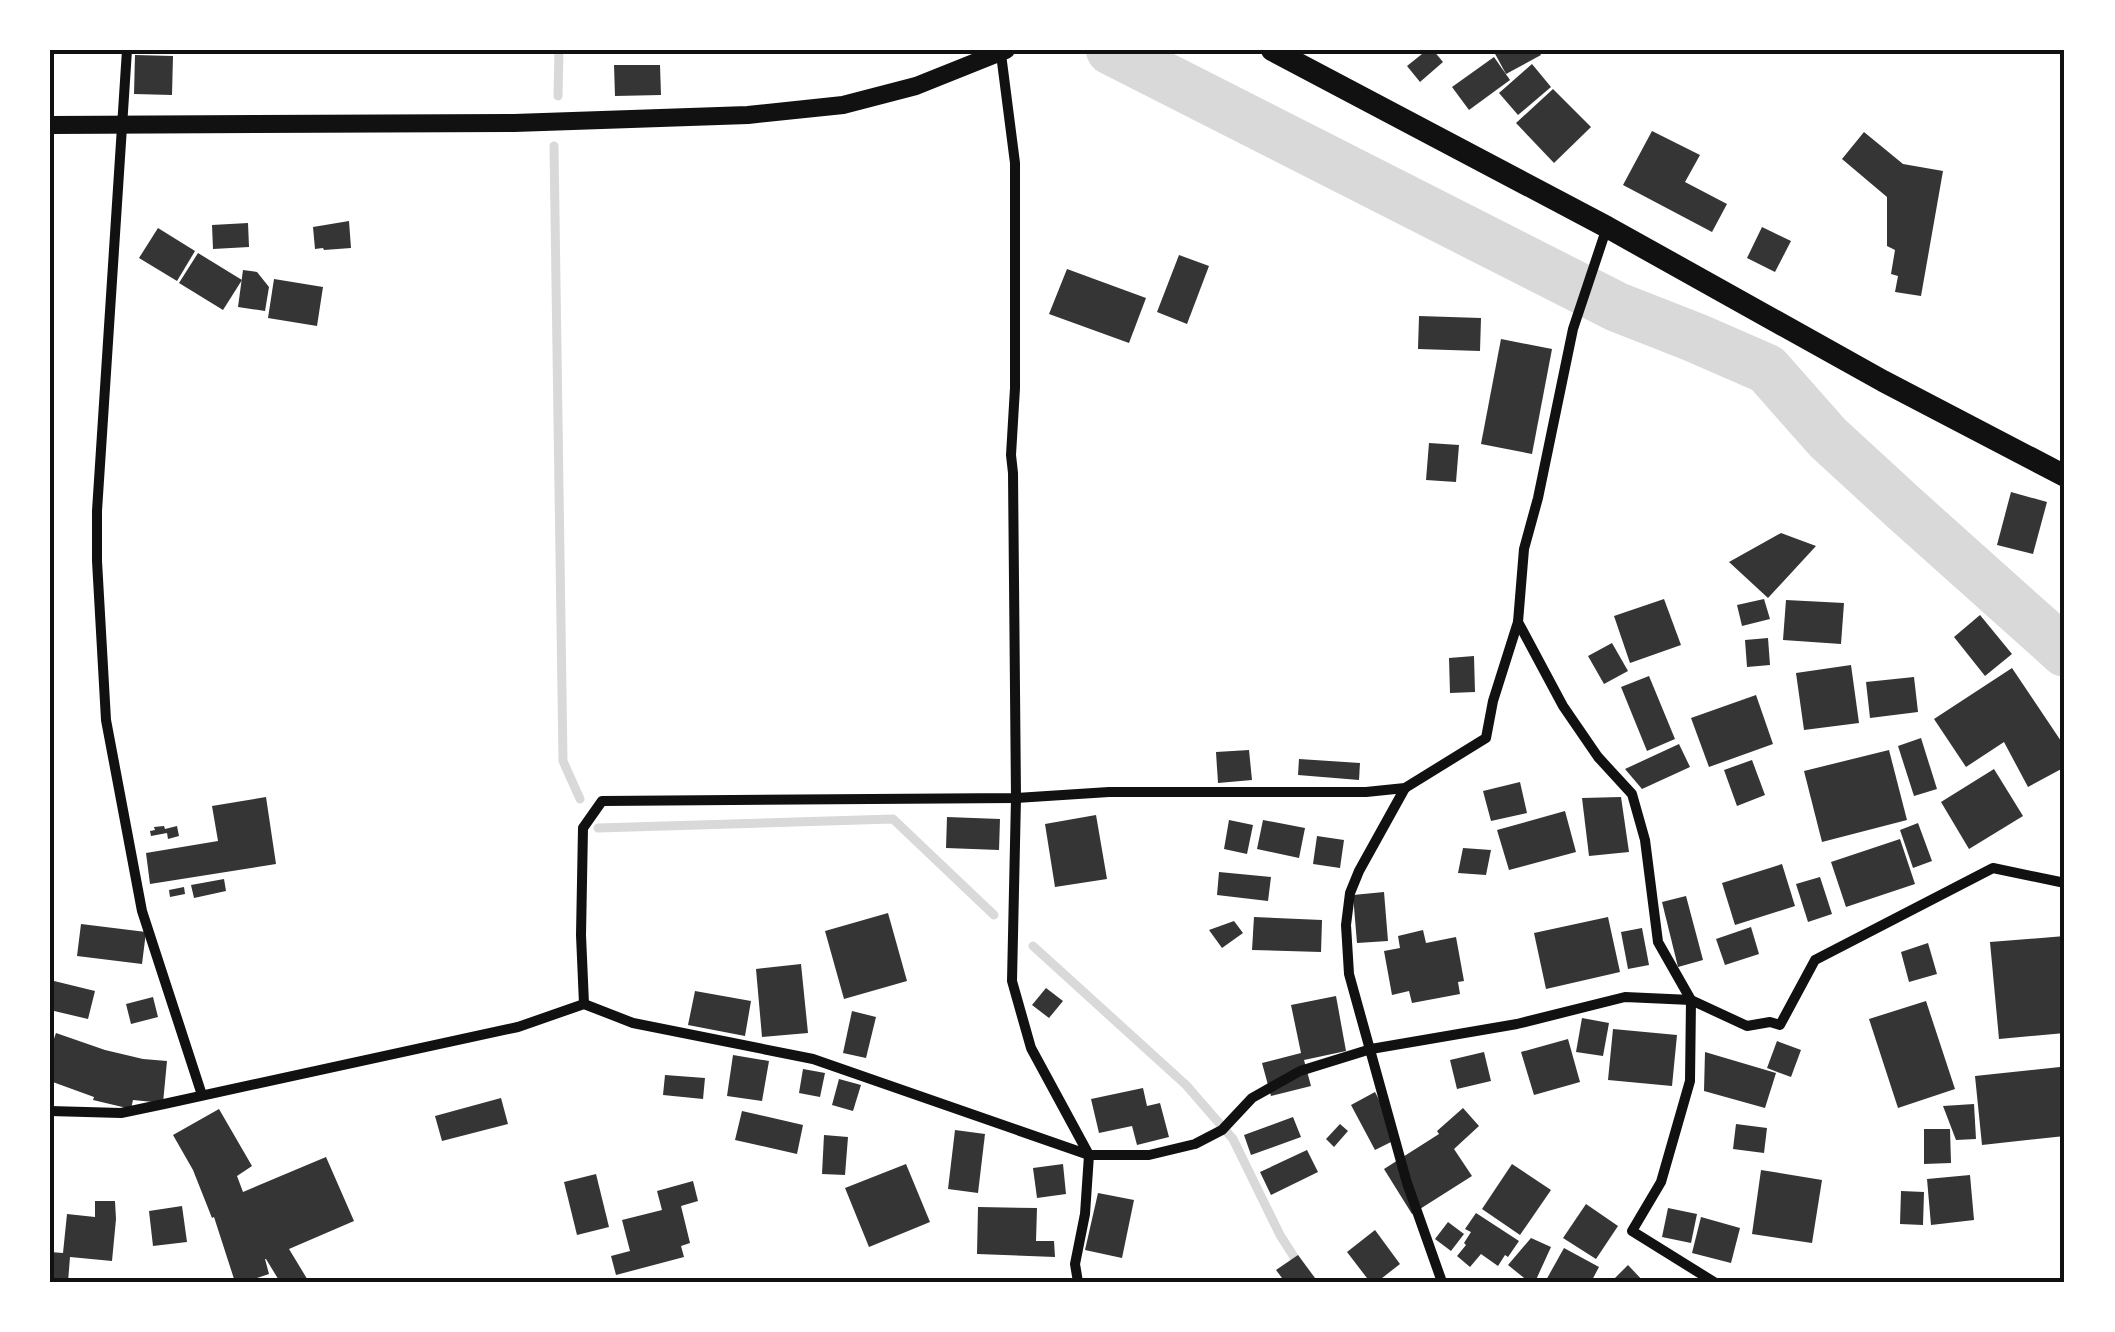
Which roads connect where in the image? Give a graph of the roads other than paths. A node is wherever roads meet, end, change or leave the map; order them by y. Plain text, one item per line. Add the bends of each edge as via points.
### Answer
1 (127, 50) edge
2 (1272, 50) edge
3 (1004, 52) edge
4 (50, 125) edge
5 (121, 125) junction
6 (1607, 227) junction
7 (2065, 476) edge
8 (1518, 622) junction
9 (1405, 788) junction
10 (1016, 798) junction
11 (2065, 883) edge
12 (1691, 1000) junction
13 (584, 1004) junction
14 (1371, 1049) junction
15 (202, 1095) junction
16 (50, 1111) edge
17 (1089, 1155) junction
18 (1078, 1282) edge
19 (1442, 1282) edge
20 (1714, 1282) edge

1 - 5 street
2 - 6 main road
3 - 5 street via 842,105 748,115
3 - 10 street via 1016,164
4 - 5 street
5 - 15 street via 97,510 106,720 142,911
6 - 7 main road
6 - 8 street via 1573,328 1524,548
8 - 9 street via 1486,738
8 - 12 street via 1572,719 1632,794 1658,942
9 - 10 street
9 - 14 street via 1350,894 1349,974
10 - 13 street via 602,801 584,828
10 - 17 street via 1012,981 1030,1048
11 - 12 street via 1993,868 1815,960 1780,1025 1746,1026
12 - 14 street via 1625,996 1517,1024
12 - 20 street via 1690,1081 1661,1182 1632,1230
13 - 15 street via 518,1027
13 - 17 street via 633,1023 813,1058
14 - 17 street via 1300,1071 1252,1098 1222,1130 1196,1144 1148,1154
14 - 19 street
15 - 16 street via 121,1113
17 - 18 street via 1074,1264

